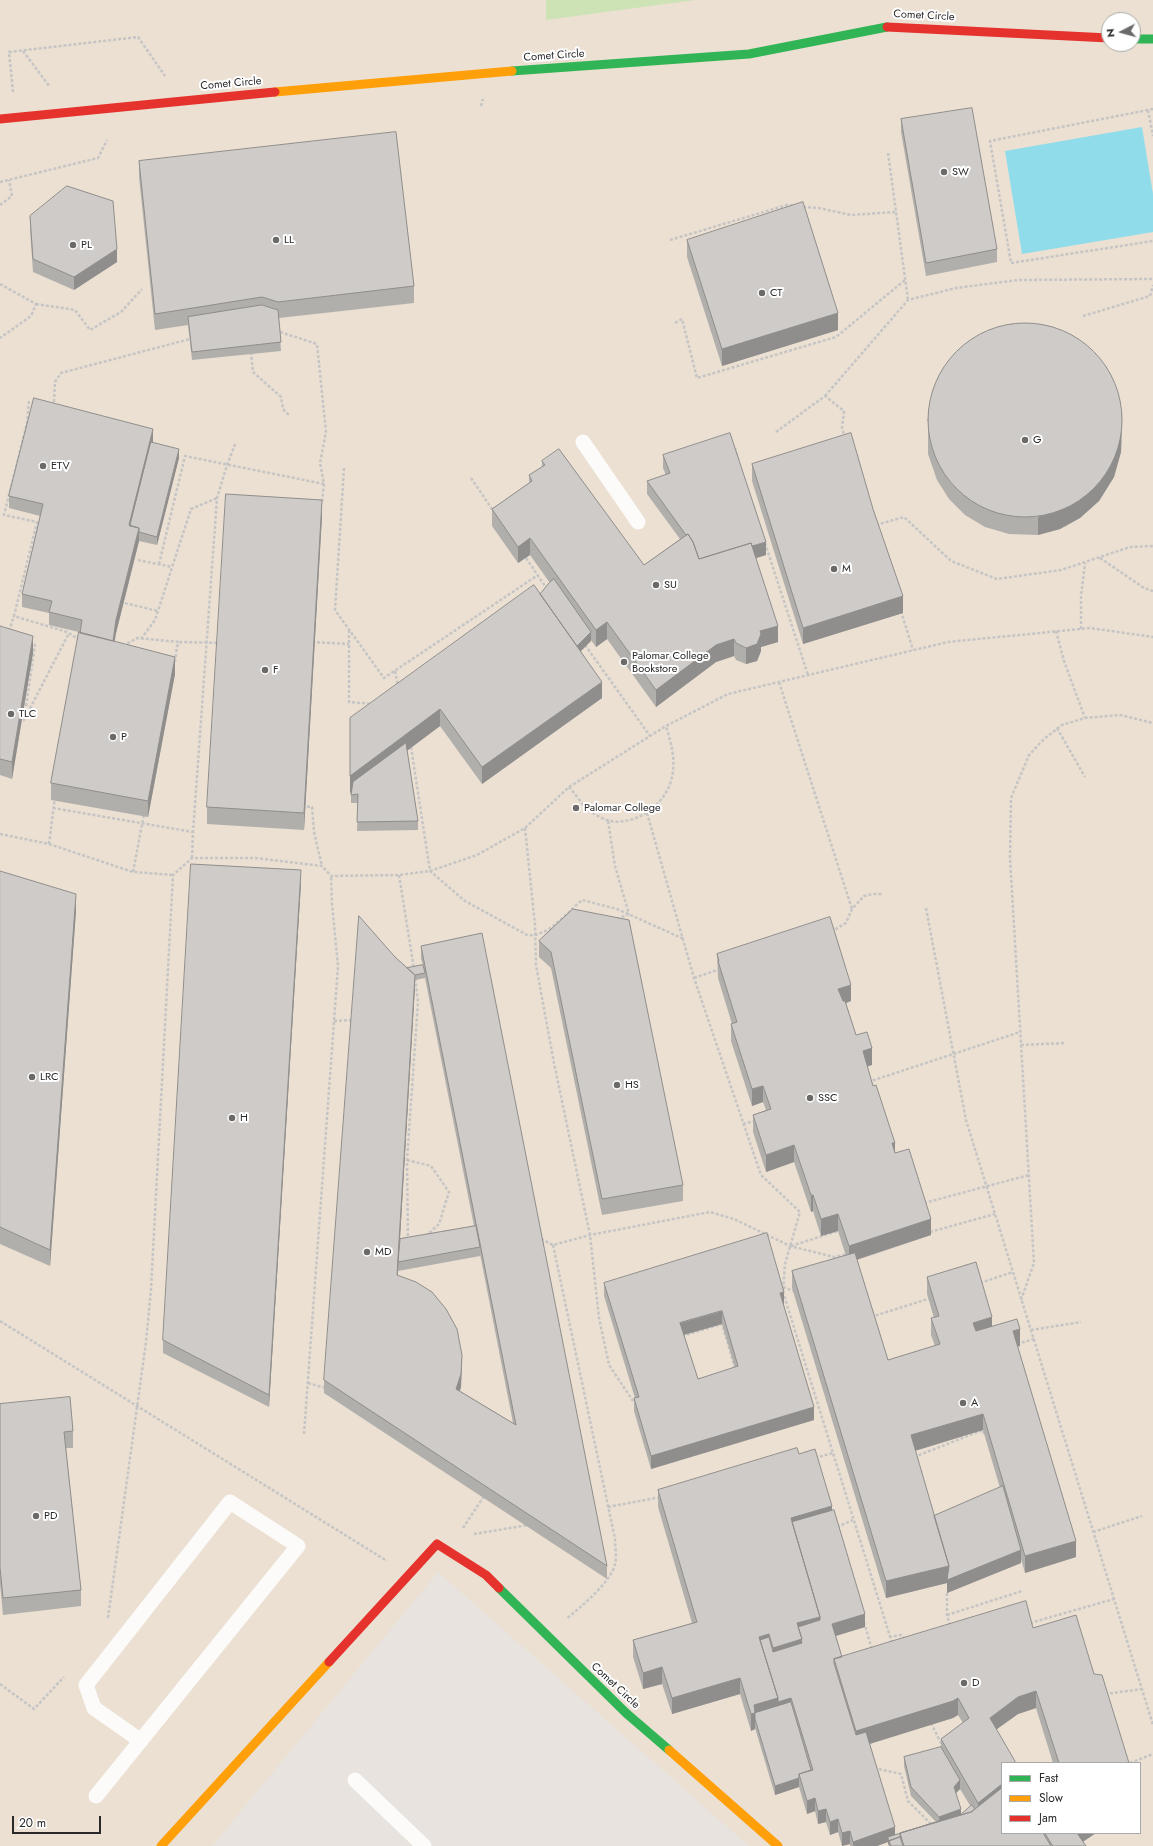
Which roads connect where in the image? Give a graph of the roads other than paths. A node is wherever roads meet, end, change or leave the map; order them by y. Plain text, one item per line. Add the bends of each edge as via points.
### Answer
1 (1101, 38) edge
2 (1141, 39) edge
3 (1153, 39) edge
4 (0, 119) edge
5 (583, 442) dead end
6 (638, 522) dead end
7 (141, 1740) junction
8 (355, 1780) dead end
9 (96, 1796) dead end
10 (161, 1846) edge
11 (424, 1846) edge
12 (778, 1846) edge

1 - 4 street, Comet Circle via 890,26 749,54 445,76
2 - 3 street
5 - 6 lane
7 - 7 lane via 298,1546 230,1502 86,1685 94,1708
7 - 9 lane
8 - 11 lane
10 - 12 street, Comet Circle via 437,1544 486,1575 626,1713

